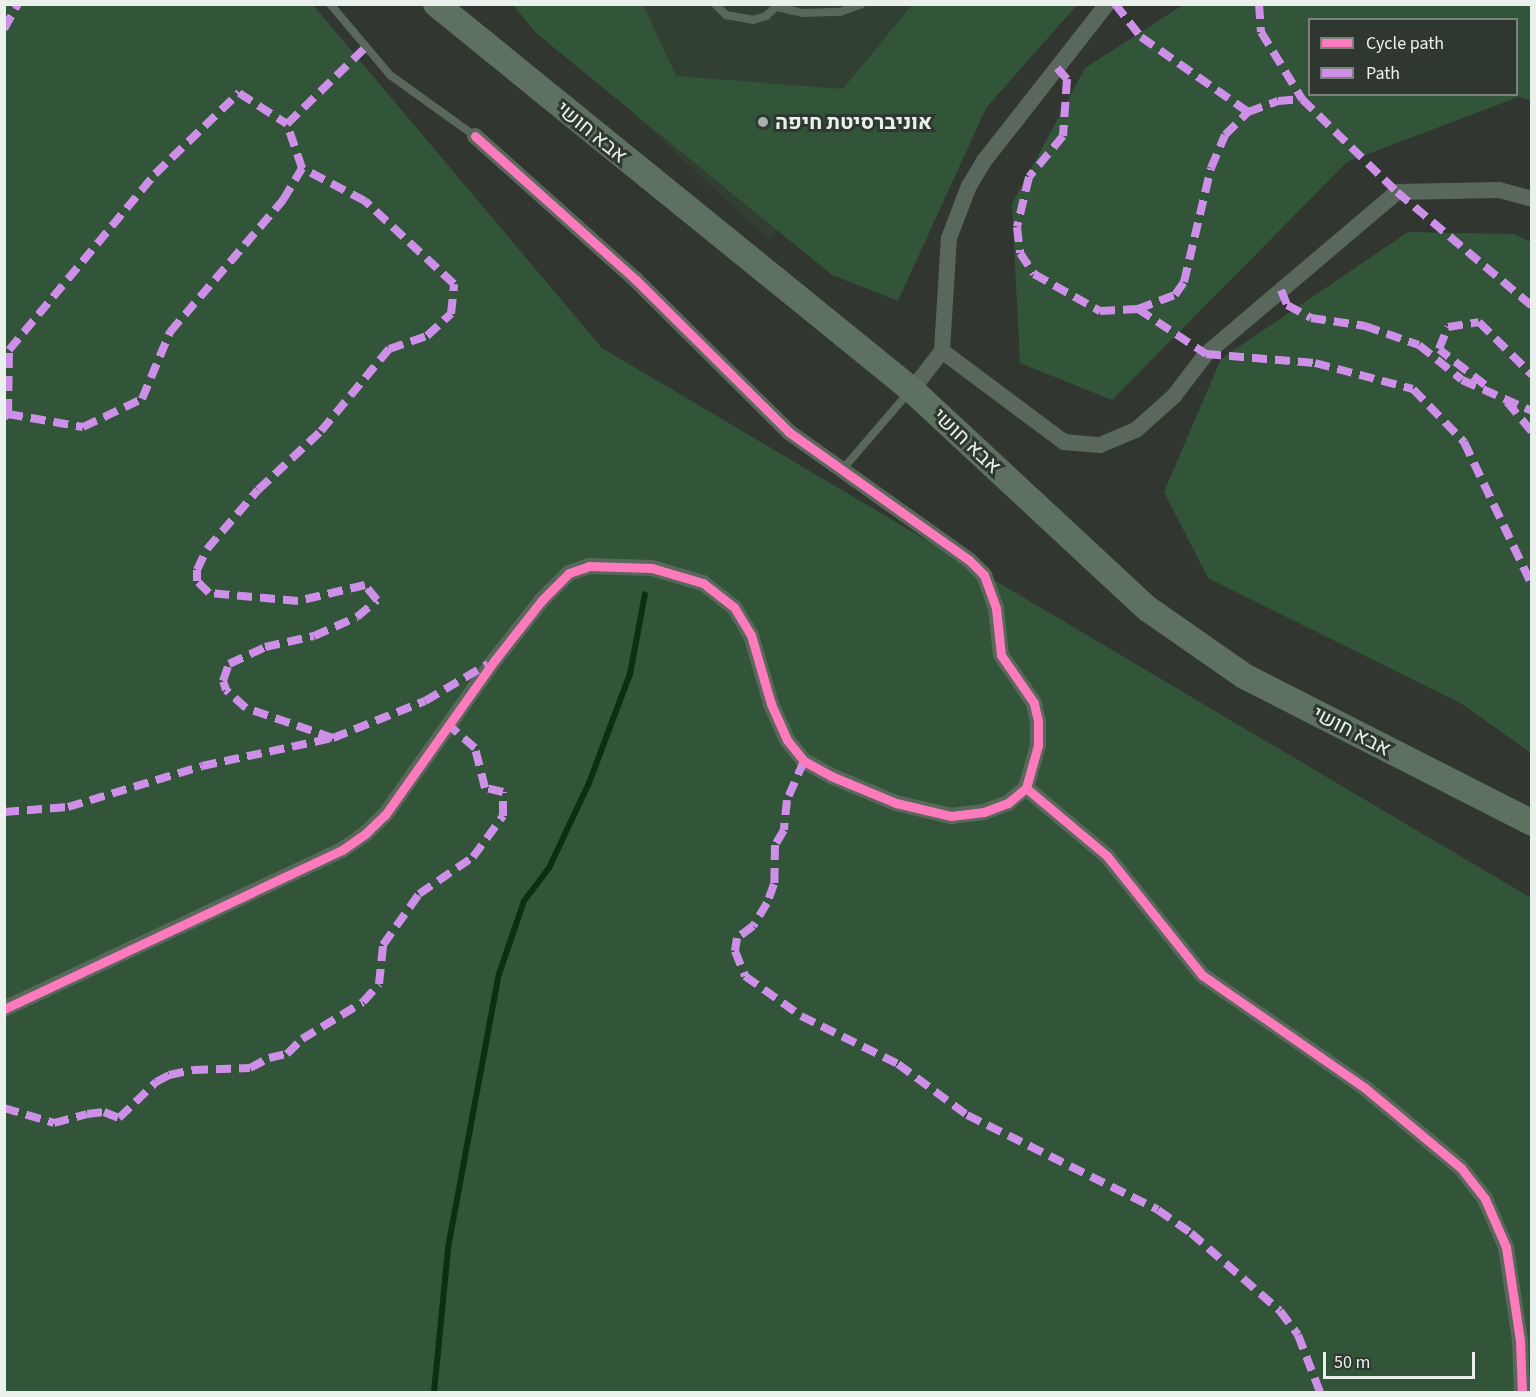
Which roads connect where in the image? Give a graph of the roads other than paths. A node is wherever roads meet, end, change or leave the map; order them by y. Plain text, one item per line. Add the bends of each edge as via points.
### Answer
1 (330, 4) edge
2 (436, 4) edge
3 (715, 4) edge
4 (862, 4) edge
5 (1107, 4) edge
6 (778, 6) edge
7 (475, 136) joint
8 (1532, 199) edge
9 (942, 351) junction
10 (912, 390) junction
11 (842, 470) junction
12 (1026, 788) junction
13 (1532, 823) edge
14 (4, 1009) edge
15 (1522, 1392) edge

1 - 7 lane via 390,75
2 - 10 main road, אבא חושי
3 - 6 lane via 739,20 766,16
4 - 6 lane via 840,12 802,13
5 - 9 street via 984,161 969,186 949,238
7 - 11 street via 636,280 789,432
8 - 9 street via 1499,190 1397,192 1206,354 1174,396 1136,430 1100,445 1064,442
9 - 10 street
10 - 11 lane
10 - 13 main road, אבא חושי via 1148,609 1244,676
11 - 12 street via 969,560 984,575 996,608 1001,655 1034,703 1038,721 1038,745
12 - 14 street via 1008,803 984,812 951,816 896,803 831,776 804,761 787,740 771,704 751,635 734,607 703,584 652,568 589,566 569,573 542,600 391,807 364,834 342,850 50,991
12 - 15 street via 1107,856 1202,975 1365,1088 1461,1168 1485,1199 1506,1247 1520,1341

